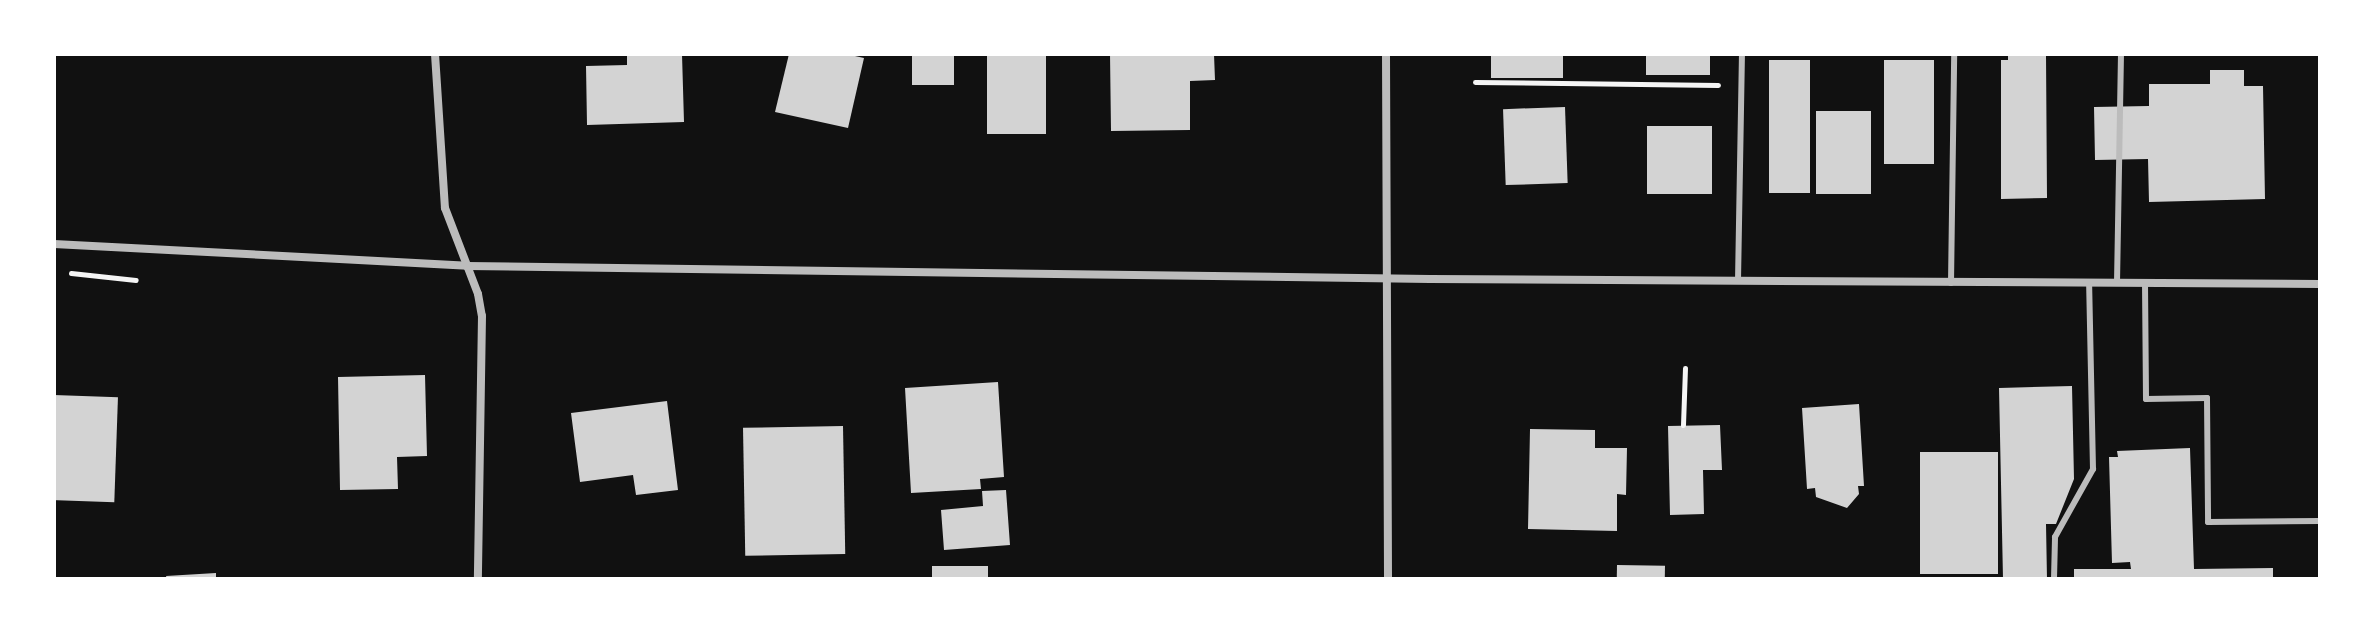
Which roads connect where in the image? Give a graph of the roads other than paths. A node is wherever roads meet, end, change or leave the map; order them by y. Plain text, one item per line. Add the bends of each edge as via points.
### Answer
1 (435, 54) edge
2 (1386, 54) edge
3 (1742, 54) edge
4 (1954, 54) edge
5 (2121, 54) edge
6 (54, 244) edge
7 (467, 266) junction
8 (1387, 278) junction
9 (1738, 281) junction
10 (1951, 283) junction
11 (2089, 283) junction
12 (2117, 283) junction
13 (2145, 283) junction
14 (2320, 284) edge
15 (2320, 521) edge
16 (478, 579) edge
17 (1388, 579) edge
18 (2054, 579) edge

1 - 7 street via 441,186
2 - 8 street
3 - 9 lane
4 - 10 lane
5 - 12 lane
6 - 7 street
7 - 8 street
7 - 16 street via 482,316
8 - 9 street
8 - 17 street
9 - 10 street
10 - 11 street
11 - 12 street
11 - 18 lane via 2093,469 2055,537
12 - 13 street
13 - 14 street
13 - 15 lane via 2146,399 2207,398 2208,522

